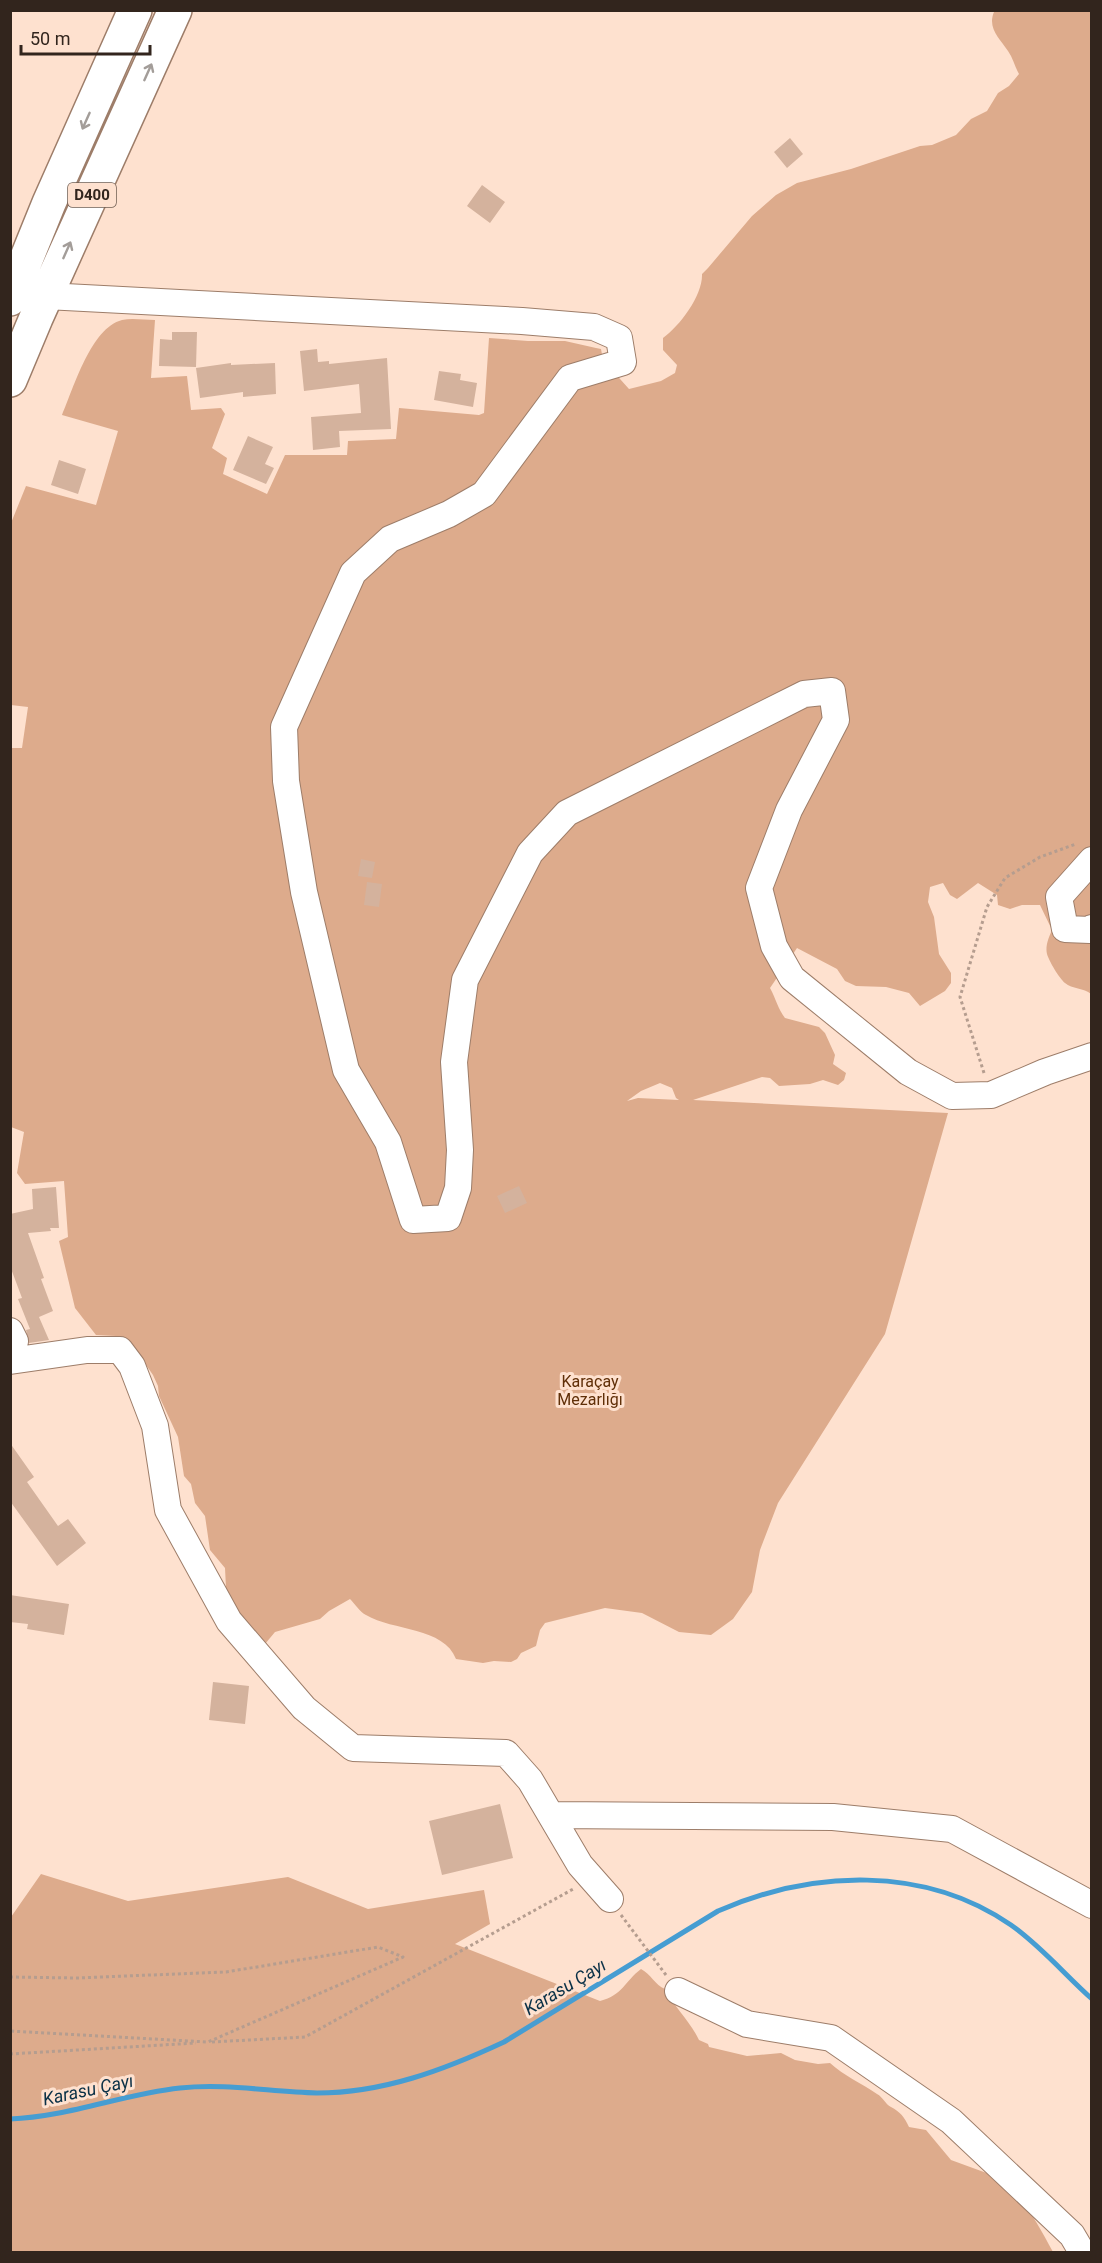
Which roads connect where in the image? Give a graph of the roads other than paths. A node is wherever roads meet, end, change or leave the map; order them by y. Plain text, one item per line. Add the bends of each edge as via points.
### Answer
1 (135, 10) edge
2 (175, 10) edge
3 (46, 297) junction
4 (10, 299) edge
5 (10, 380) edge
6 (1086, 851) edge
7 (1092, 928) edge
8 (1092, 1056) edge
9 (10, 1331) edge
10 (10, 1359) edge
11 (551, 1815) junction
12 (609, 1899) road end
13 (1092, 1905) edge
14 (678, 1991) road end
15 (1082, 2253) edge

1 -> 4 highway, D400
3 -> 2 highway, D400
3 - 4 street
3 - 5 highway, D400
3 - 8 street via 522,321 594,327 620,338 623,362 570,378 484,494 390,539 353,573 284,727 286,781 304,892 346,1070 388,1142 413,1220 448,1218 458,1188 460,1150 454,1062 465,980 530,853 567,813 804,694 832,691 836,720 789,810 759,888 774,946 792,978 908,1072 952,1096 991,1095
6 - 7 street via 1059,897 1065,929
9 - 10 street via 15,1341
10 - 11 street via 120,1350 132,1366 155,1426 168,1510 229,1621 304,1708 352,1748 506,1753 530,1780
11 - 12 street via 580,1865
11 - 13 street via 833,1817 952,1829
14 - 15 street via 747,2024 831,2038 951,2121 1072,2235

